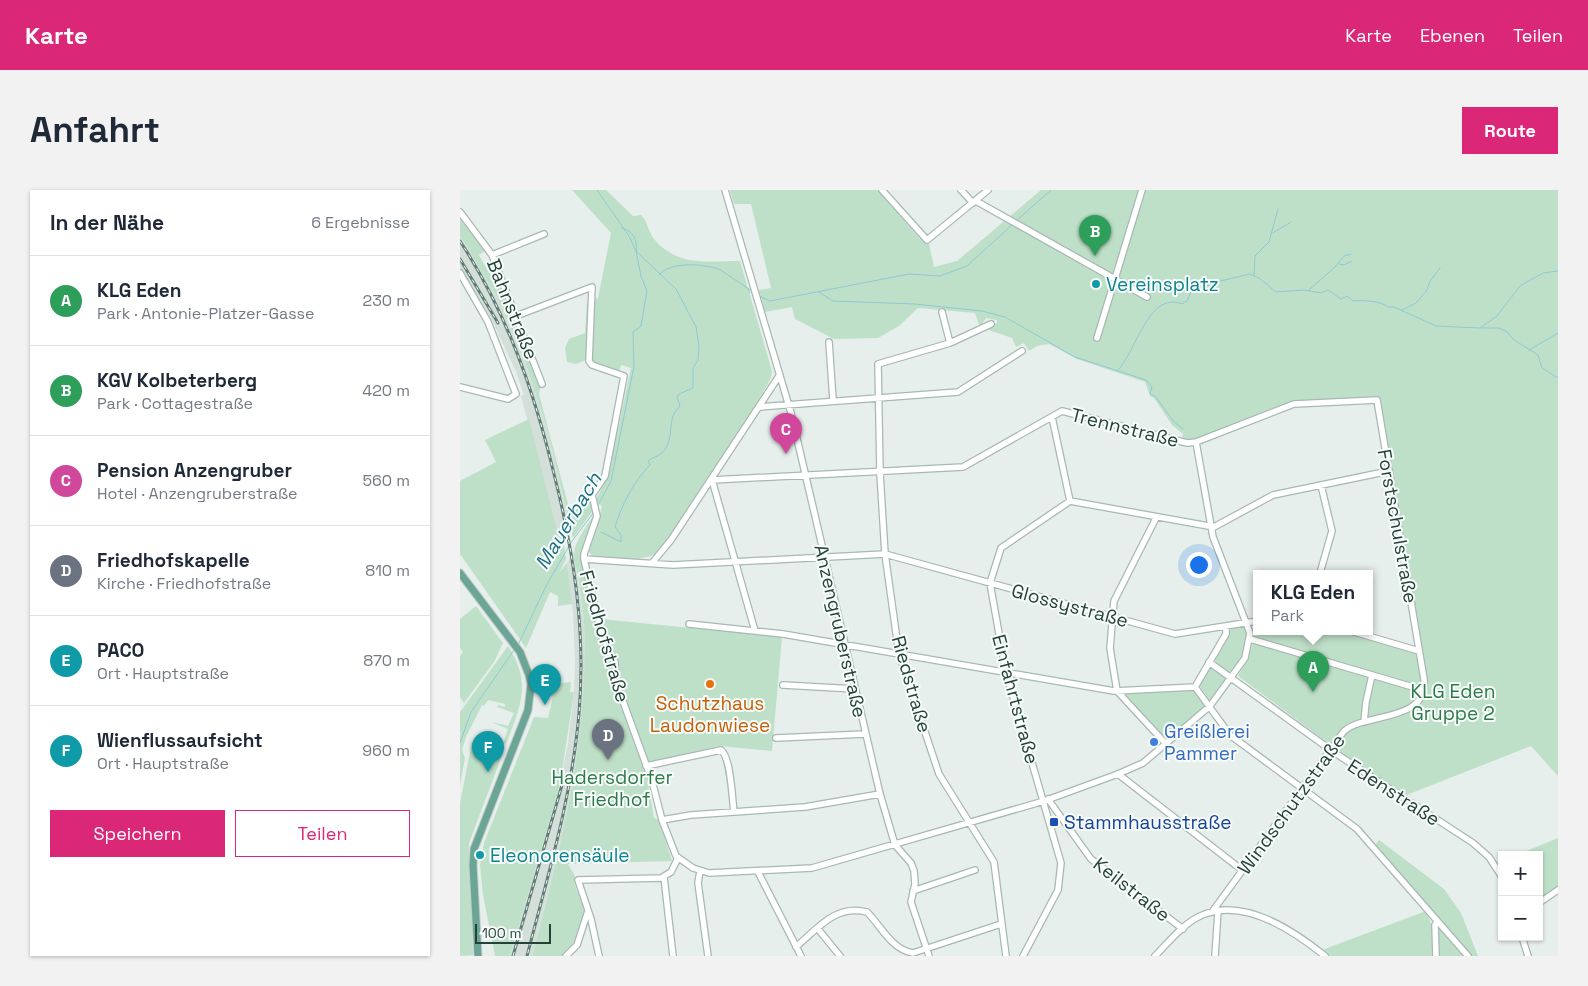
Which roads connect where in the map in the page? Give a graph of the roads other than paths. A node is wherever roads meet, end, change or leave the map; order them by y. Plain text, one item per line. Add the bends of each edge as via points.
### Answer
1 (725, 190) edge
2 (882, 190) edge
3 (961, 190) edge
4 (988, 190) edge
5 (1142, 190) edge
6 (974, 202) junction
7 (460, 212) edge
8 (544, 234) dead end
9 (492, 255) junction
10 (460, 273) edge
11 (1115, 279) junction
12 (1147, 297) dead end
13 (942, 312) dead end
14 (516, 316) junction
15 (991, 324) dead end
16 (1097, 338) dead end
17 (829, 342) dead end
18 (950, 343) junction
19 (1022, 351) dead end
20 (779, 376) junction
21 (542, 384) dead end
22 (460, 387) edge
23 (879, 396) junction
24 (833, 400) junction
25 (1377, 400) joint
26 (788, 404) junction
27 (760, 407) junction
28 (1052, 416) junction
29 (1196, 442) junction
30 (1389, 471) junction
31 (880, 473) junction
32 (805, 476) junction
33 (712, 480) junction
34 (1321, 485) junction
35 (1070, 501) junction
36 (1156, 518) junction
37 (1211, 527) junction
38 (885, 554) junction
39 (584, 557) junction
40 (824, 557) junction
41 (734, 562) junction
42 (652, 563) junction
43 (1321, 570) edge
44 (460, 573) edge
45 (990, 583) junction
46 (1113, 617) junction
47 (1253, 621) edge
48 (1248, 622) junction
49 (689, 624) dead end
50 (1226, 626) junction
51 (755, 631) junction
52 (1365, 635) edge
53 (1250, 639) junction
54 (844, 645) junction
55 (1419, 651) junction
56 (900, 654) junction
57 (1210, 662) junction
58 (1006, 673) junction
59 (1372, 675) junction
60 (1232, 678) junction
61 (783, 685) dead end
62 (1195, 687) junction
63 (855, 690) junction
64 (1424, 690) junction
65 (1117, 692) junction
66 (1210, 706) junction
67 (1364, 722) junction
68 (865, 734) junction
69 (776, 738) dead end
70 (1166, 744) junction
71 (1330, 750) junction
72 (646, 766) junction
73 (1118, 774) junction
74 (1303, 787) junction
75 (880, 794) junction
76 (1046, 800) junction
77 (734, 812) junction
78 (662, 820) junction
79 (970, 822) junction
80 (895, 845) junction
81 (677, 862) junction
82 (975, 870) dead end
83 (1242, 870) junction
84 (1498, 870) edge
85 (700, 871) junction
86 (758, 872) junction
87 (664, 877) junction
88 (1558, 890) edge
89 (913, 891) junction
90 (1543, 900) edge
91 (588, 911) junction
92 (1215, 912) junction
93 (1437, 921) junction
94 (1001, 924) junction
95 (818, 929) junction
96 (1183, 929) junction
97 (1523, 941) edge
98 (796, 947) junction
99 (927, 949) junction
100 (478, 956) edge
101 (566, 956) edge
102 (599, 956) edge
103 (673, 956) edge
104 (708, 956) edge
105 (801, 956) edge
106 (840, 956) edge
107 (930, 956) edge
108 (1006, 956) edge
109 (1023, 956) edge
110 (1155, 956) edge
111 (1215, 956) edge
112 (1325, 956) edge
113 (1436, 956) edge
114 (1468, 956) edge
115 (1528, 956) edge

1 - 20 street, Anzengruberstraße
2 - 6 street via 925,239
3 - 6 street
4 - 6 street
5 - 11 street
6 - 11 street
7 - 9 street, Bahnstraße
8 - 9 street
9 - 14 street, Bahnstraße
10 - 22 street via 488,322 516,391 508,399
11 - 12 street
11 - 16 street
13 - 18 street
14 - 21 street, Bahnstraße
14 - 39 street via 592,287 589,361 592,365 623,374 625,378 605,476 592,495 597,511
15 - 18 street
17 - 24 street
18 - 23 street, Riedstraße via 878,364
19 - 23 street via 958,392
20 - 26 street, Anzengruberstraße
20 - 27 street
23 - 24 street
23 - 31 street, Riedstraße
24 - 26 street
25 - 29 street, Trennstraße via 1294,404
25 - 30 street, Forstschulstraße
26 - 27 street
26 - 32 street, Anzengruberstraße
27 - 33 street
28 - 29 street, Trennstraße via 1062,411 1187,443
28 - 31 street, Trennstraße via 963,467
28 - 35 street
29 - 37 street
30 - 34 street
30 - 55 street, Forstschulstraße
31 - 32 street, Trennstraße
31 - 38 street, Riedstraße
32 - 33 street, Trennstraße
32 - 40 street, Anzengruberstraße
33 - 41 street
33 - 42 street
34 - 37 street via 1273,495
34 - 43 street via 1332,531
35 - 36 street
35 - 45 street, Einfahrtstraße via 1000,548
36 - 37 street
36 - 46 street via 1114,600
37 - 48 street
38 - 40 street, Glossystraße
38 - 45 street, Glossystraße
38 - 56 street, Riedstraße
39 - 42 street, Glossystraße
39 - 72 street, Friedhofstraße via 602,637 615,662 616,682
40 - 41 street, Glossystraße
40 - 54 street, Anzengruberstraße
41 - 42 street, Glossystraße
41 - 51 street
44 - 100 main road via 520,652 529,675 531,692 474,854
45 - 46 street, Glossystraße
45 - 58 street, Einfahrtstraße
46 - 50 street, Glossystraße via 1175,634
46 - 65 street via 1110,648
47 - 48 street, Glossystraße
48 - 50 street, Glossystraße
48 - 53 street
49 - 51 street
50 - 57 street via 1226,634
51 - 54 street
52 - 55 street
53 - 59 street
53 - 60 street via 1245,658
54 - 56 street
54 - 63 street, Anzengruberstraße
55 - 64 street
56 - 58 street
56 - 79 street, Riedstraße via 939,774
57 - 60 street, Edenstraße
57 - 62 street
58 - 65 street
58 - 76 street, Einfahrtstraße
59 - 64 street
59 - 67 street
60 - 66 street
60 - 71 street, Edenstraße
61 - 63 street
62 - 65 street
62 - 66 street
63 - 68 street, Anzengruberstraße
64 - 67 street, Windschutzstraße via 1417,701 1403,711
65 - 70 street
66 - 70 street
66 - 74 street via 1230,735
67 - 71 street, Windschutzstraße via 1345,729
68 - 69 street
68 - 75 street, Anzengruberstraße
70 - 73 street via 1143,764
71 - 74 street, Windschutzstraße
71 - 84 street, Edenstraße via 1473,843
72 - 77 street via 721,750 725,754
72 - 78 street, Friedhofstraße
73 - 76 street
73 - 83 street
74 - 83 street, Windschutzstraße
74 - 93 street via 1357,828
75 - 77 street via 805,807
75 - 80 street, Anzengruberstraße
76 - 79 street
76 - 96 street, Keilstraße via 1091,859
76 - 109 street, Einfahrtstraße via 1060,856 1061,880 1054,901
77 - 78 street
78 - 81 street, Friedhofstraße
79 - 80 street
79 - 94 street, Riedstraße via 994,862
80 - 86 street via 812,868
80 - 89 street, Anzengruberstraße via 913,867
81 - 85 street
81 - 87 street
82 - 89 street
83 - 92 street, Windschutzstraße
85 - 86 street via 713,874
85 - 104 street via 698,883
86 - 98 street
87 - 91 street via 578,880
87 - 103 street
88 - 90 street
89 - 99 street, Anzengruberstraße via 912,902
91 - 101 street via 577,945
91 - 102 street
92 - 96 street via 1197,917
92 - 111 street
92 - 112 street via 1243,913 1280,925
93 - 113 street
93 - 114 street
94 - 99 street
94 - 108 street, Riedstraße
95 - 98 street
95 - 99 street via 837,914 856,909 867,912 904,952
95 - 106 street
96 - 110 street
97 - 115 street
98 - 105 street
99 - 107 street, Anzengruberstraße

